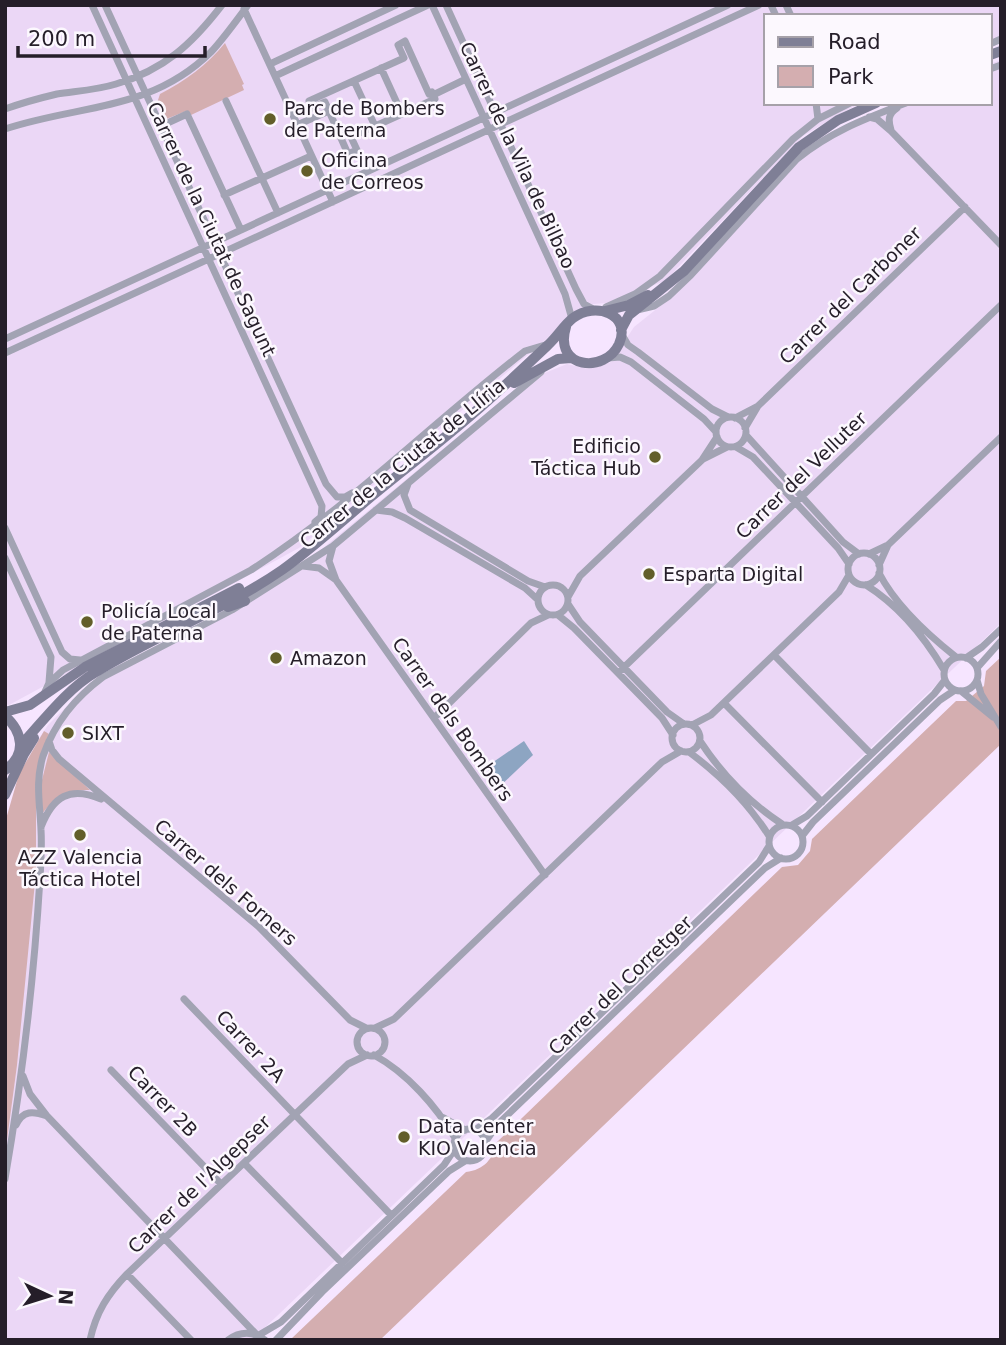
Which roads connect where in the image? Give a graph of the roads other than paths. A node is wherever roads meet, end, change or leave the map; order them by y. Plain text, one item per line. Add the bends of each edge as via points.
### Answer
1 (92, 5) edge
2 (105, 5) edge
3 (222, 5) edge
4 (396, 5) edge
5 (430, 5) edge
6 (446, 5) edge
7 (728, 5) edge
8 (759, 5) edge
9 (246, 7) edge
10 (614, 58) junction
11 (270, 64) junction
12 (381, 68) junction
13 (620, 69) junction
14 (275, 76) junction
15 (138, 77) junction
16 (466, 79) junction
17 (126, 81) junction
18 (354, 81) junction
19 (147, 95) junction
20 (433, 95) junction
21 (135, 99) junction
22 (226, 101) dead end
23 (816, 105) edge
24 (839, 105) edge
25 (872, 105) edge
26 (900, 105) edge
27 (902, 105) edge
28 (5, 109) edge
29 (329, 111) junction
30 (495, 113) junction
31 (402, 114) junction
32 (868, 117) junction
33 (484, 118) junction
34 (818, 119) junction
35 (501, 124) junction
36 (297, 125) junction
37 (161, 126) junction
38 (375, 126) junction
39 (5, 129) edge
40 (489, 130) junction
41 (891, 131) junction
42 (312, 156) junction
43 (261, 178) junction
44 (327, 190) junction
45 (224, 195) junction
46 (333, 202) junction
47 (965, 207) junction
48 (278, 213) junction
49 (241, 230) junction
50 (214, 242) junction
51 (1001, 245) edge
52 (203, 248) junction
53 (220, 254) junction
54 (208, 259) junction
55 (673, 282) junction
56 (1001, 305) edge
57 (600, 310) junction
58 (637, 310) junction
59 (569, 323) junction
60 (621, 332) junction
61 (5, 339) edge
62 (549, 344) junction
63 (5, 353) edge
64 (573, 359) junction
65 (604, 359) junction
66 (493, 396) junction
67 (758, 406) junction
68 (732, 418) junction
69 (746, 431) junction
70 (716, 434) junction
71 (1001, 437) edge
72 (727, 447) junction
73 (736, 447) junction
74 (702, 460) junction
75 (315, 462) junction
76 (304, 467) junction
77 (408, 484) junction
78 (359, 490) junction
79 (798, 500) junction
80 (376, 510) junction
81 (410, 510) junction
82 (405, 518) junction
83 (5, 528) edge
84 (302, 535) junction
85 (888, 545) junction
86 (333, 546) junction
87 (304, 552) junction
88 (859, 554) junction
89 (869, 554) junction
90 (5, 558) edge
91 (849, 564) junction
92 (303, 566) junction
93 (879, 569) junction
94 (849, 575) junction
95 (580, 576) junction
96 (336, 580) junction
97 (862, 584) junction
98 (560, 586) junction
99 (545, 587) junction
100 (839, 592) junction
101 (568, 600) junction
102 (244, 601) junction
103 (538, 602) junction
104 (548, 615) junction
105 (558, 615) junction
106 (531, 624) junction
107 (1001, 629) edge
108 (157, 640) junction
109 (1001, 641) edge
110 (60, 646) junction
111 (48, 652) junction
112 (774, 655) junction
113 (956, 657) junction
114 (966, 657) junction
115 (80, 660) junction
116 (977, 668) junction
117 (621, 670) junction
118 (944, 670) junction
119 (977, 679) junction
120 (945, 680) junction
121 (49, 683) junction
122 (958, 691) junction
123 (44, 694) junction
124 (724, 703) junction
125 (5, 706) edge
126 (5, 714) edge
127 (711, 715) junction
128 (47, 717) junction
129 (434, 718) junction
130 (994, 718) junction
131 (688, 725) junction
132 (1001, 727) edge
133 (700, 738) junction
134 (673, 739) junction
135 (49, 740) junction
136 (21, 745) junction
137 (685, 752) junction
138 (871, 754) junction
139 (662, 762) junction
140 (5, 770) edge
141 (5, 795) edge
142 (108, 802) junction
143 (821, 802) junction
144 (782, 824) junction
145 (792, 825) junction
146 (41, 828) junction
147 (769, 836) junction
148 (802, 836) junction
149 (769, 846) junction
150 (781, 859) junction
151 (545, 875) junction
152 (184, 999) dead end
153 (394, 1019) junction
154 (351, 1020) junction
155 (370, 1028) junction
156 (357, 1040) junction
157 (385, 1043) junction
158 (371, 1055) junction
159 (22, 1060) junction
160 (348, 1064) junction
161 (393, 1065) junction
162 (111, 1070) dead end
163 (294, 1115) junction
164 (47, 1116) junction
165 (443, 1118) junction
166 (465, 1130) junction
167 (475, 1130) junction
168 (455, 1138) junction
169 (12, 1139) junction
170 (486, 1141) junction
171 (454, 1150) junction
172 (465, 1161) junction
173 (243, 1163) junction
174 (5, 1179) edge
175 (221, 1184) junction
176 (391, 1215) junction
177 (165, 1238) junction
178 (342, 1263) junction
179 (127, 1274) junction
180 (260, 1336) edge
181 (90, 1340) edge
182 (191, 1340) edge
183 (228, 1340) edge
184 (276, 1340) edge

1 - 17 street, Carrer de la Ciutat de Sagunt
2 - 15 street, Carrer de la Ciutat de Sagunt
3 - 15 street via 182,51
4 - 11 street
5 - 14 street
5 - 16 street, Carrer de la Vila de Bilbao
6 - 30 street, Carrer de la Vila de Bilbao
7 - 10 street
8 - 13 street
9 - 11 street
9 - 19 street via 212,51
10 - 13 street
10 - 30 street
11 - 14 street
12 - 18 street
12 - 20 street via 404,58 398,45 405,41
12 - 31 street
13 - 35 street
14 - 36 street
15 - 17 street
15 - 19 street, Carrer de la Ciutat de Sagunt
16 - 20 street
16 - 33 street, Carrer de la Vila de Bilbao
17 - 21 street, Carrer de la Ciutat de Sagunt
17 - 28 street
18 - 29 street via 309,101 312,108 325,102
18 - 38 street
19 - 21 street
19 - 37 street, Carrer de la Ciutat de Sagunt
20 - 31 street via 435,99
21 - 39 street
21 - 52 street, Carrer de la Ciutat de Sagunt
22 - 43 street
23 - 34 street
24 - 34 street, Carrer de la Ciutat de Llíria
25 - 55 street, Carrer de la Ciutat de Llíria via 838,120 799,147
26 - 32 street, Carrer de la Ciutat de Llíria
27 - 41 street via 891,112
29 - 36 street
29 - 38 street via 348,154 357,150 351,137
30 - 33 street
30 - 35 street, Carrer de la Vila de Bilbao
31 - 38 street
32 - 41 street
32 - 58 street, Carrer de la Ciutat de Llíria via 840,129 797,159 669,296
33 - 40 street, Carrer de la Vila de Bilbao
33 - 44 street
34 - 57 street, Carrer de la Ciutat de Llíria via 660,276
35 - 40 street
35 - 57 street, Carrer de la Vila de Bilbao via 576,289 584,304
36 - 42 street
37 - 45 street via 187,114
37 - 50 street, Carrer de la Ciutat de Sagunt
40 - 46 street
40 - 59 street, Carrer de la Vila de Bilbao via 565,294
41 - 47 street
42 - 43 street
42 - 44 street
43 - 45 street
43 - 48 street
44 - 46 street
44 - 48 street
45 - 49 street
46 - 53 street
47 - 51 street
47 - 67 street, Carrer del Carboner
48 - 49 street
49 - 50 street
50 - 52 street
50 - 53 street, Carrer de la Ciutat de Sagunt
52 - 54 street, Carrer de la Ciutat de Sagunt
52 - 61 street
53 - 54 street
53 - 75 street, Carrer de la Ciutat de Sagunt
54 - 63 street
54 - 76 street, Carrer de la Ciutat de Sagunt
55 - 57 street, Carrer de la Ciutat de Llíria via 629,305
55 - 58 street, Carrer de la Ciutat de Llíria
56 - 79 street, Carrer del Velluter
57 - 59 street, Carrer de la Ciutat de Llíria
57 - 60 street via 613,315
58 - 60 street, Carrer de la Ciutat de Llíria via 629,315
59 - 62 street, Carrer de la Ciutat de Llíria
59 - 64 street via 562,339
60 - 65 street, Carrer de la Ciutat de Llíria via 614,351
60 - 68 street via 628,345 712,409
62 - 66 street, Carrer de la Ciutat de Llíria
62 - 78 street, Carrer de la Ciutat de Llíria via 524,351
64 - 65 street, Carrer de la Ciutat de Llíria via 591,363
64 - 66 street, Carrer de la Ciutat de Llíria via 558,359 536,369
64 - 77 street, Carrer de la Ciutat de Llíria via 546,369
65 - 70 street via 620,357 631,362 704,419
66 - 87 street, Carrer de la Ciutat de Llíria
67 - 68 street, Carrer del Carboner
67 - 69 street, Carrer del Carboner
68 - 69 street
68 - 70 street via 720,422
69 - 73 street
69 - 79 street
70 - 72 street
70 - 74 street
71 - 85 street
72 - 73 street
72 - 74 street
73 - 79 street
74 - 95 street
75 - 76 street
75 - 78 street, Carrer de la Ciutat de Sagunt via 337,497
76 - 84 street, Carrer de la Ciutat de Sagunt via 322,512
77 - 80 street, Carrer de la Ciutat de Llíria
77 - 81 street via 404,495
78 - 84 street, Carrer de la Ciutat de Llíria
79 - 88 street
79 - 91 street
79 - 117 street, Carrer del Velluter
80 - 82 street
80 - 86 street, Carrer de la Ciutat de Llíria
81 - 82 street
81 - 99 street
82 - 103 street via 524,587
83 - 110 street
84 - 115 street, Carrer de la Ciutat de Llíria via 251,570
85 - 89 street
85 - 93 street
86 - 92 street, Carrer de la Ciutat de Llíria
86 - 96 street, Carrer dels Bombers via 329,561
87 - 108 street, Carrer de la Ciutat de Llíria via 252,588
87 - 123 street, Carrer de la Ciutat de Llíria via 85,667
88 - 89 street
88 - 91 street
89 - 93 street
90 - 111 street
91 - 94 street
92 - 96 street via 319,568
92 - 102 street, Carrer de la Ciutat de Llíria
93 - 97 street via 874,581
93 - 113 street via 888,591
94 - 97 street
94 - 100 street
95 - 98 street
95 - 101 street
96 - 129 street, Carrer dels Bombers
97 - 100 street
97 - 118 street via 883,596 931,648
98 - 99 street
98 - 101 street
99 - 103 street
100 - 112 street
101 - 105 street
101 - 117 street via 580,622
102 - 108 street
102 - 135 street, Carrer de la Ciutat de Llíria via 103,677 64,713
103 - 104 street
103 - 106 street
104 - 105 street
104 - 106 street
105 - 117 street
106 - 129 street
107 - 114 street
108 - 128 street, Carrer de la Ciutat de Llíria via 94,673
109 - 116 street
110 - 111 street
110 - 115 street via 69,659
111 - 121 street
112 - 124 street
112 - 138 street
113 - 114 street
113 - 118 street
114 - 116 street
115 - 121 street, Carrer de la Ciutat de Llíria
116 - 119 street
117 - 131 street
117 - 134 street via 662,718
118 - 120 street
119 - 122 street via 971,688
119 - 130 street
120 - 122 street
120 - 138 street
121 - 123 street, Carrer de la Ciutat de Llíria
122 - 130 street
122 - 148 street via 940,700
123 - 125 street
123 - 126 street, Carrer de la Ciutat de Llíria
124 - 127 street
124 - 143 street
126 - 136 street
127 - 131 street
127 - 133 street
128 - 136 street, Carrer de la Ciutat de Llíria
128 - 141 street
129 - 151 street, Carrer dels Bombers
130 - 132 street
131 - 133 street
131 - 134 street via 677,728
133 - 137 street via 696,748
133 - 144 street via 712,759 762,811
134 - 137 street
134 - 139 street
135 - 142 street, Carrer dels Forners via 59,759
135 - 146 street, Carrer de la Ciutat de Llíria via 38,778
136 - 140 street, Carrer de la Ciutat de Llíria via 15,762
137 - 139 street
137 - 147 street via 707,765
138 - 143 street
139 - 151 street
142 - 146 street, Carrer dels Forners via 86,792 68,794 54,804
142 - 154 street, Carrer dels Forners via 259,927
143 - 145 street
144 - 145 street
144 - 147 street
145 - 148 street
146 - 159 street, Carrer de la Ciutat de Llíria
147 - 149 street
148 - 150 street via 799,853
149 - 150 street
149 - 167 street, Carrer del Corretger via 759,862
150 - 170 street, Carrer del Corretger via 765,868 720,911 497,1125
151 - 153 street
152 - 163 street, Carrer 2A
153 - 155 street
153 - 157 street
154 - 155 street, Carrer dels Forners
154 - 156 street, Carrer dels Forners
155 - 156 street
155 - 157 street via 383,1035
156 - 158 street via 360,1051
156 - 160 street
157 - 158 street
157 - 161 street
158 - 160 street
158 - 161 street
159 - 164 street via 26,1087
159 - 169 street, Carrer de la Ciutat de Llíria
160 - 163 street, Carrer de l'Algepser
161 - 165 street
162 - 175 street, Carrer 2B
163 - 173 street, Carrer de l'Algepser
163 - 176 street, Carrer 2A
164 - 169 street via 25,1113
164 - 177 street
165 - 166 street
165 - 168 street
166 - 167 street
166 - 168 street
167 - 170 street
168 - 171 street
169 - 174 street, Carrer de la Ciutat de Llíria
170 - 172 street via 479,1159
171 - 172 street
171 - 176 street
172 - 184 street via 439,1180
173 - 175 street, Carrer de l'Algepser
173 - 178 street
175 - 177 street, Carrer de l'Algepser
176 - 178 street
177 - 179 street, Carrer de l'Algepser
177 - 180 street
178 - 180 street
179 - 181 street, Carrer de l'Algepser via 98,1311
179 - 182 street
180 - 183 street via 238,1334

